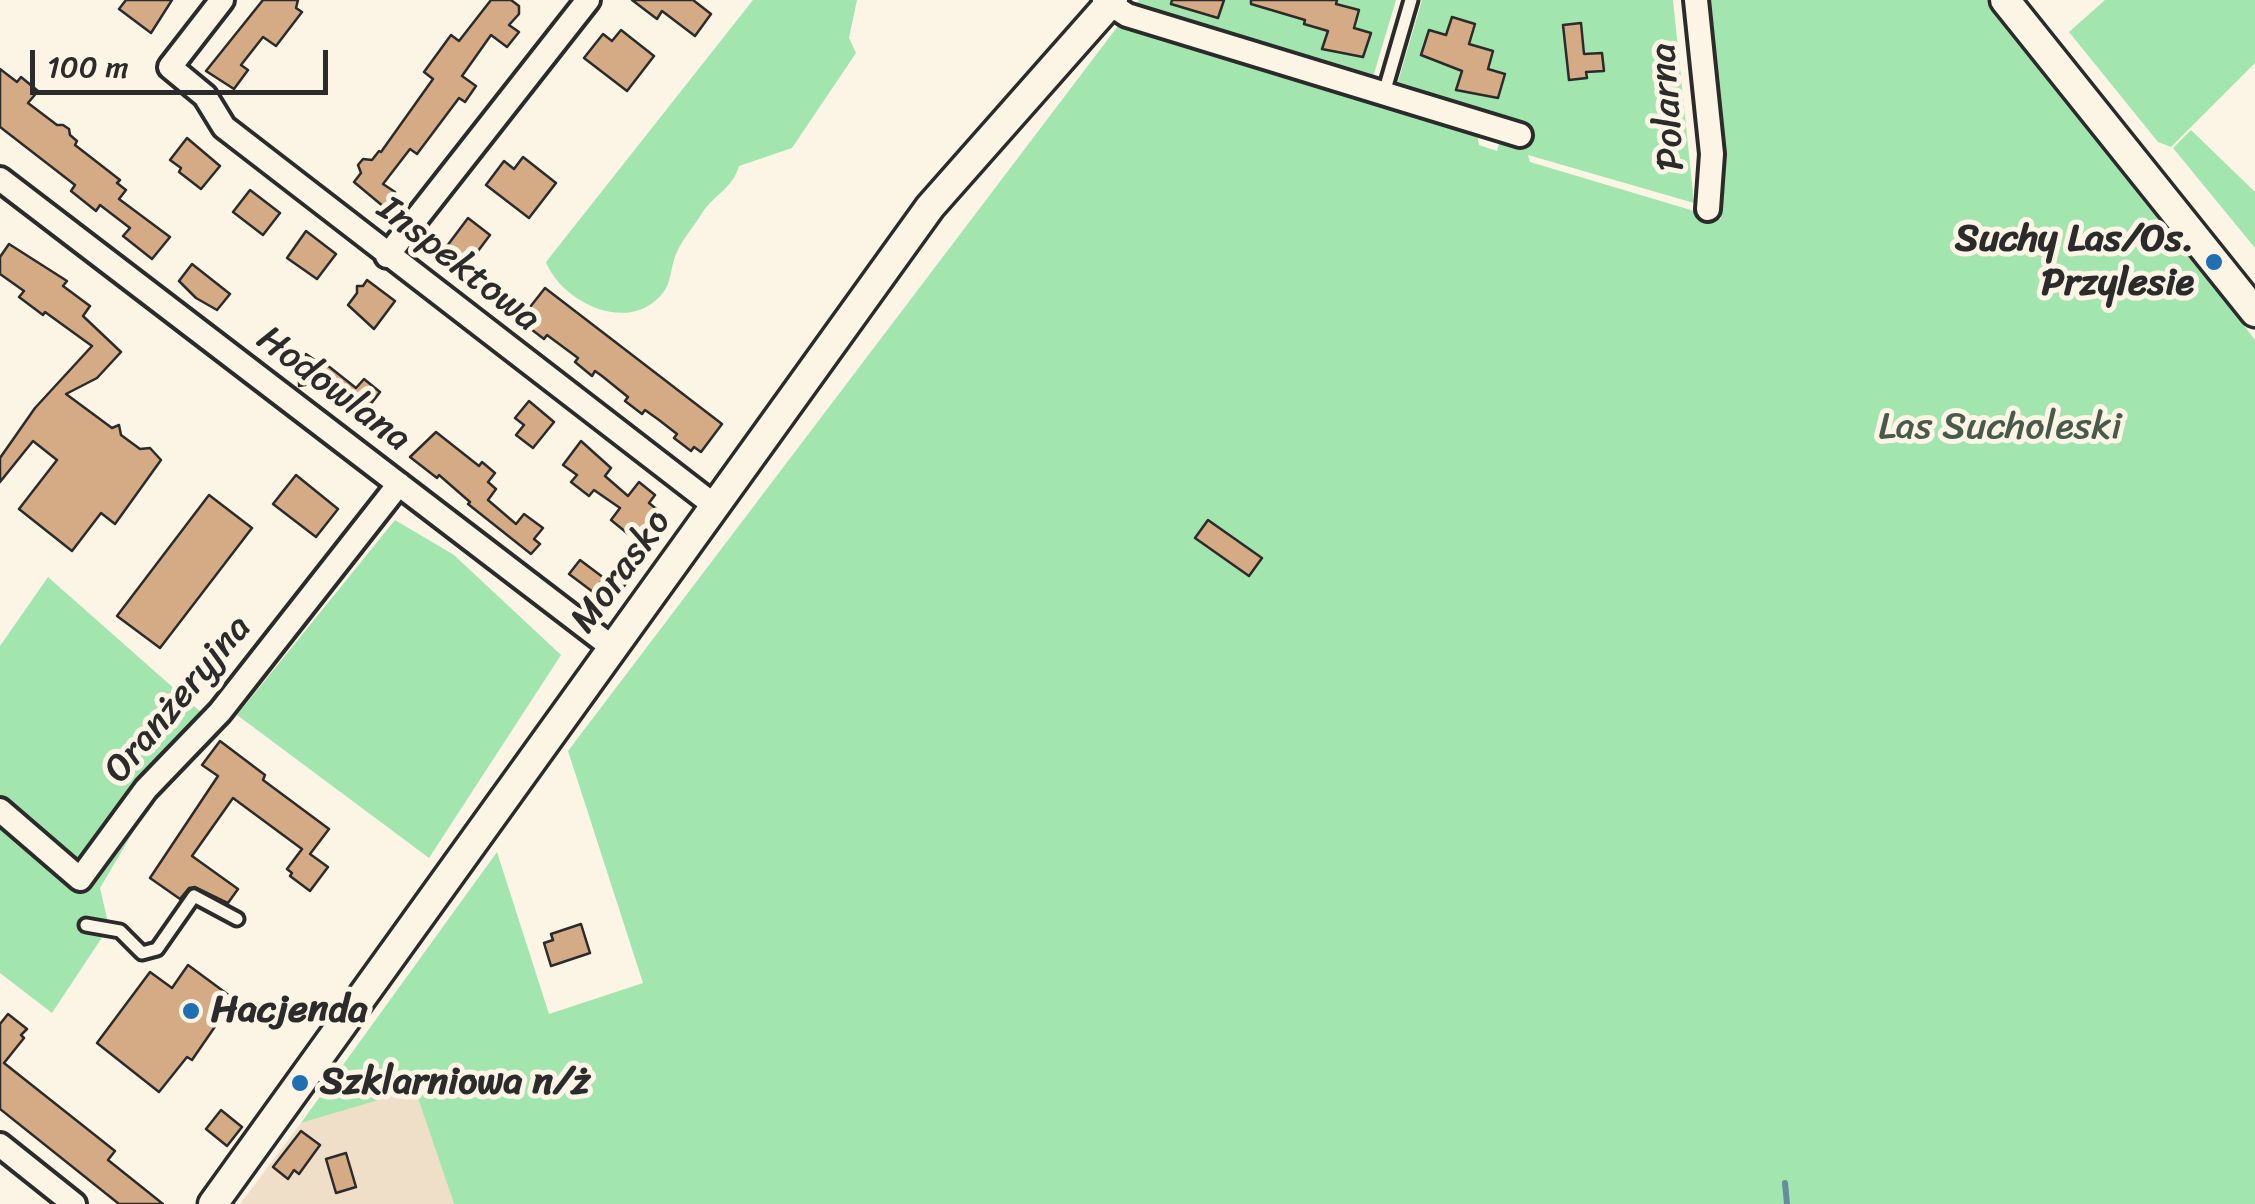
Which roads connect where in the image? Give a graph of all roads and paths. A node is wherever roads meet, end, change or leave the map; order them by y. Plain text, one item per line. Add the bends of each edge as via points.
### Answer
1 (222, 0) edge
2 (588, 0) edge
3 (1411, 0) edge
4 (1696, 0) edge
5 (2005, 0) edge
6 (1108, 1) edge
7 (1384, 92) junction
8 (1520, 134) dead end
9 (4, 189) edge
10 (1708, 209) dead end
11 (387, 256) junction
12 (2255, 312) edge
13 (399, 484) junction
14 (715, 506) junction
15 (613, 648) junction
16 (0, 810) edge
17 (238, 919) dead end
18 (86, 925) dead end
19 (0, 1145) edge
20 (74, 1204) edge
21 (213, 1204) edge

1 - 11 street, Inspektowa via 170,66 205,96 224,126
2 - 11 street
3 - 7 lane
4 - 10 street, Polarna via 1712,154
5 - 12 street
6 - 7 street via 1127,15
6 - 14 street, Morasko via 930,207
7 - 8 street
9 - 13 street, Hodowlana
11 - 14 street, Inspektowa
13 - 15 street, Hodowlana
13 - 16 street, Oranżeryjna via 220,712 146,789 80,879
14 - 15 street, Morasko
15 - 21 street, Morasko
17 - 18 lane via 194,896 157,950 142,953 120,931
19 - 20 street

